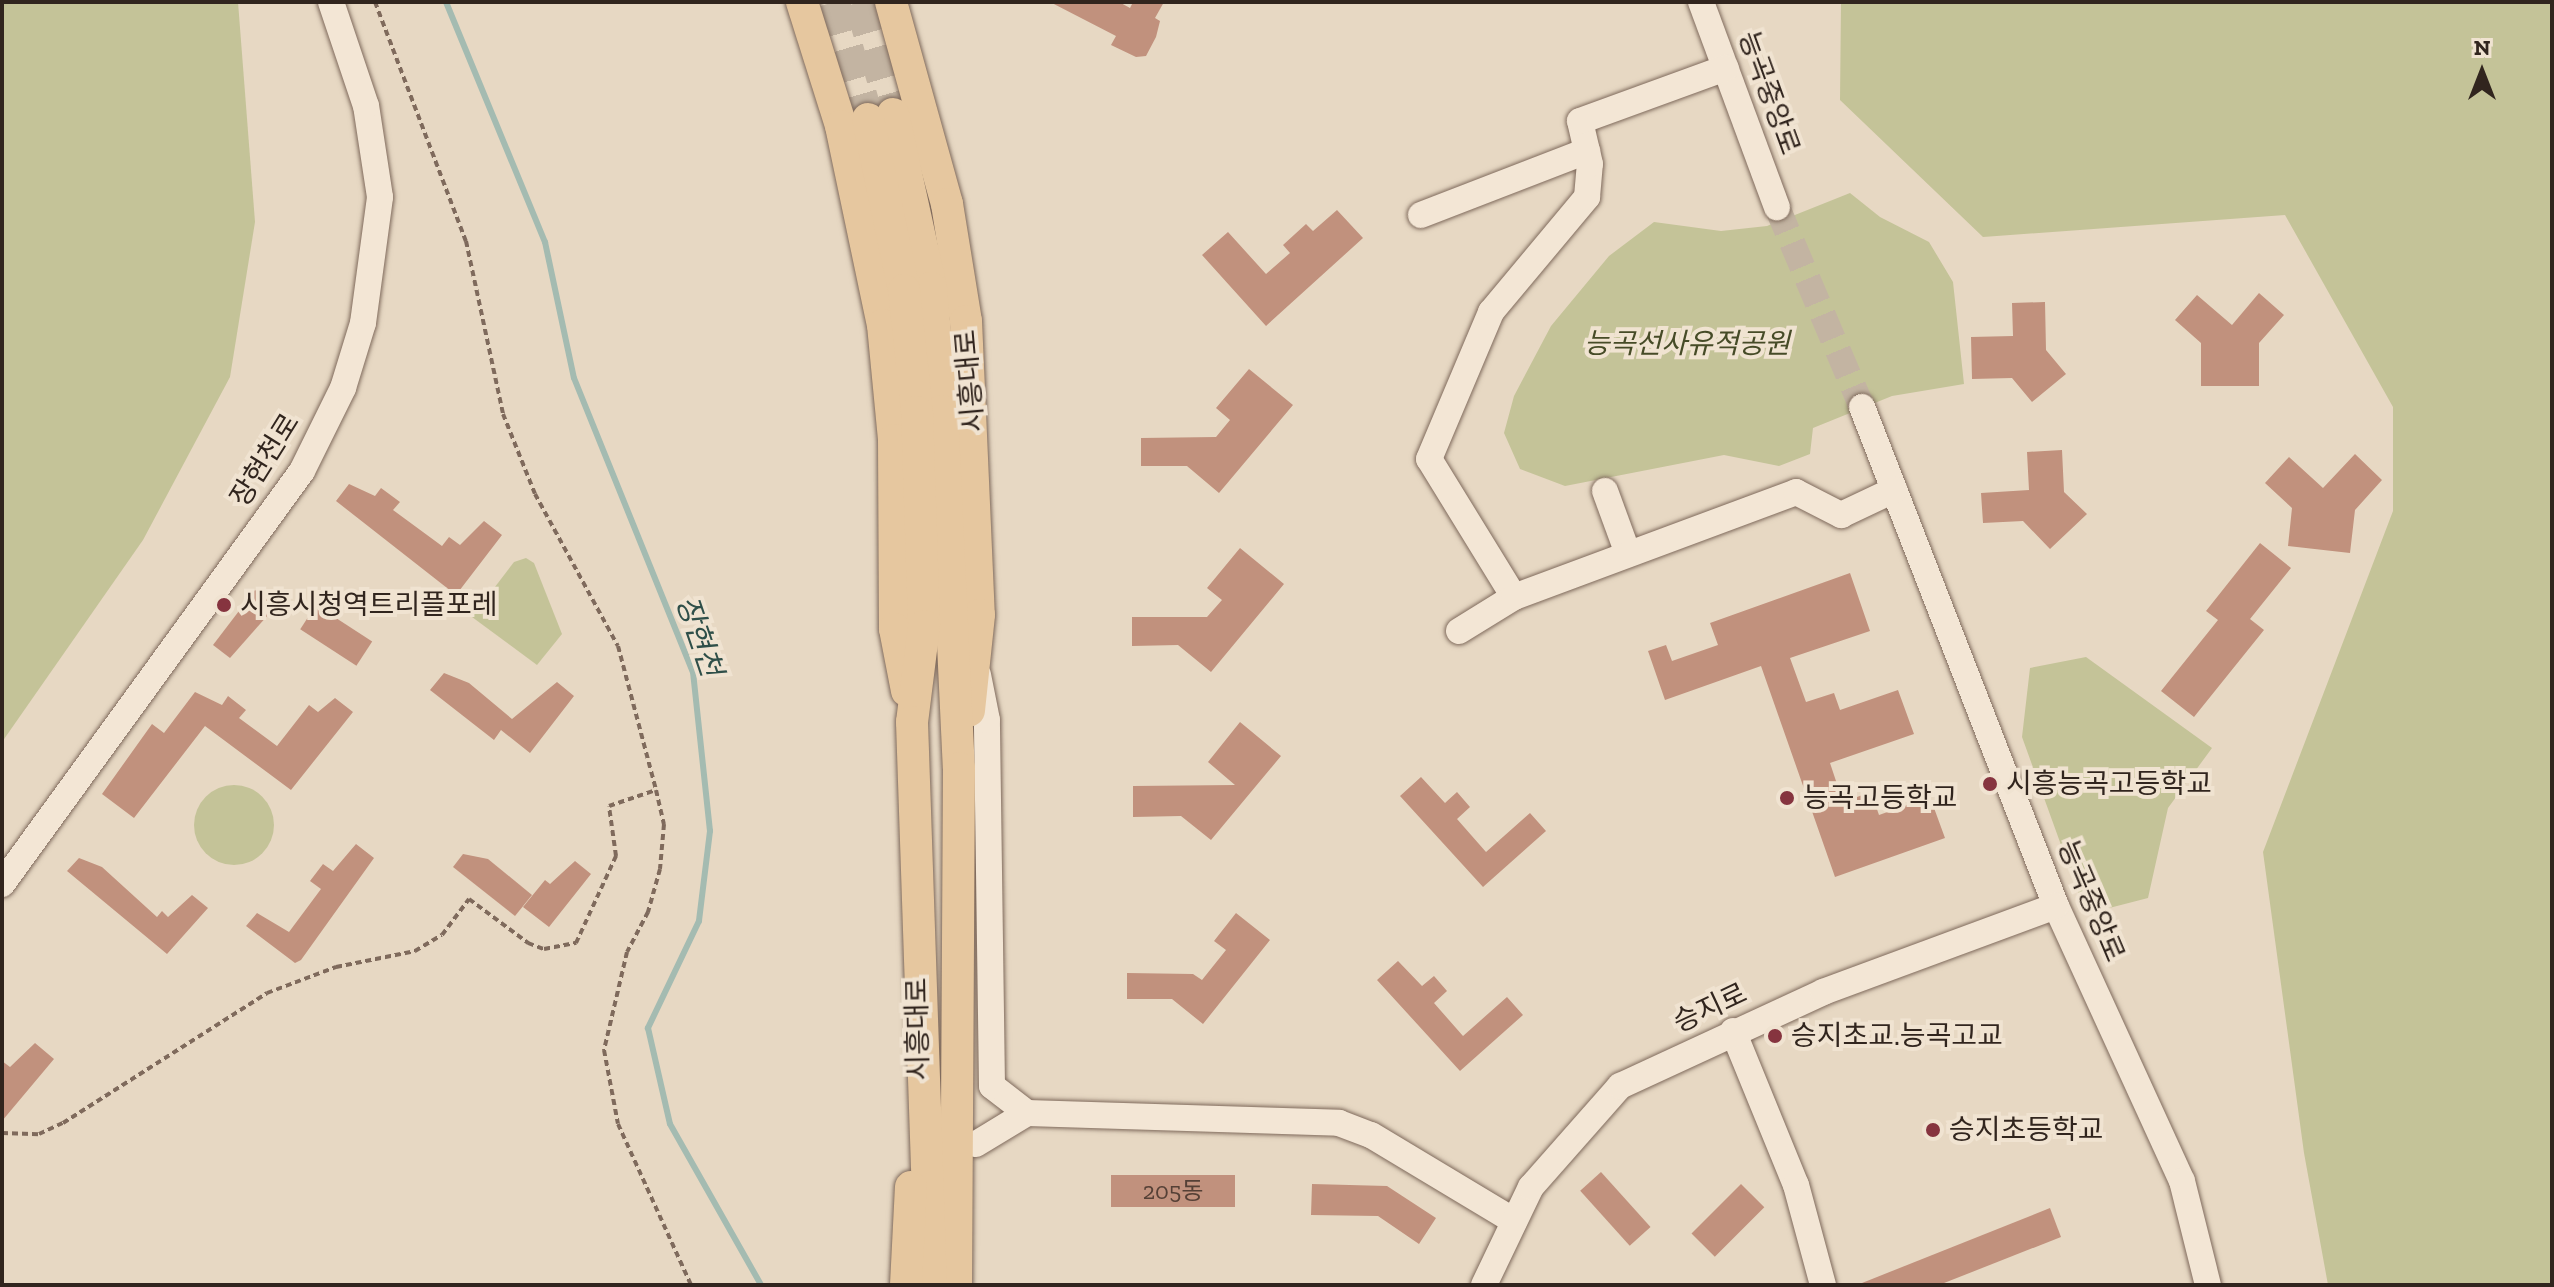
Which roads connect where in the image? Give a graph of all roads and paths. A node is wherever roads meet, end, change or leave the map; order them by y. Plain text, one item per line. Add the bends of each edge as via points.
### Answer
1 (331, 2) edge
2 (375, 2) edge
3 (802, 2) edge
4 (891, 2) edge
5 (1701, 2) edge
6 (1726, 68) junction
7 (1587, 151) junction
8 (1777, 207) tunnel mouth
9 (1421, 215) dead end
10 (1862, 407) tunnel mouth
11 (1894, 490) junction
12 (1605, 491) dead end
13 (1628, 554) junction
14 (1514, 597) junction
15 (1459, 631) dead end
16 (976, 666) junction
17 (912, 722) junction
18 (959, 768) junction
19 (656, 790) junction
20 (2, 884) edge
21 (2056, 906) junction
22 (1733, 1031) junction
23 (960, 1051) junction
24 (920, 1097) junction
25 (1027, 1113) junction
26 (2, 1133) edge
27 (976, 1144) junction
28 (1514, 1221) junction
29 (691, 1285) edge
30 (906, 1285) edge
31 (931, 1285) edge
32 (956, 1285) edge
33 (977, 1285) edge
34 (1484, 1285) edge
35 (1823, 1285) edge
36 (2208, 1285) edge

1 - 20 street, 장현천로 via 366,106 380,197 366,308 343,388 302,471
2 - 19 path via 462,228 503,414 535,494 618,646
3 - 17 main road, 시흥대로 via 841,126 883,325 894,440 895,629
4 - 16 main road, 시흥대로 via 941,177 966,321 976,445
5 - 6 street, 능곡중앙로
6 - 7 street via 1580,121
6 - 8 street, 능곡중앙로
7 - 9 street
7 - 14 street via 1587,197 1491,312 1429,459
10 - 11 street, 능곡중앙로
11 - 13 street via 1841,515 1796,492
11 - 21 street, 능곡중앙로
12 - 13 street
13 - 14 street
14 - 15 street
16 - 18 main road, 시흥대로
16 - 25 street via 987,720 992,1086
17 - 18 main road, 시흥대로 via 924,626 917,412 880,116 931,288
17 - 24 main road, 시흥대로
18 - 23 main road, 시흥대로
19 - 26 path via 609,806 616,856 576,943 544,949 528,943 469,899 442,935 415,951 336,967 267,993 63,1123 39,1134
19 - 29 path via 664,824 660,869 648,912 627,952 604,1050 618,1124
21 - 22 street, 승지로
21 - 36 street, 능곡중앙로 via 2182,1181
22 - 28 street, 승지로 via 1620,1086 1531,1187
22 - 35 street via 1796,1185
23 - 27 main road, 시흥대로
23 - 32 main road, 시흥대로
24 - 30 main road, 시흥대로
24 - 31 main road, 시흥대로
25 - 27 street
25 - 28 street via 1339,1123 1371,1135
27 - 33 main road, 시흥대로
28 - 34 street, 승지로

